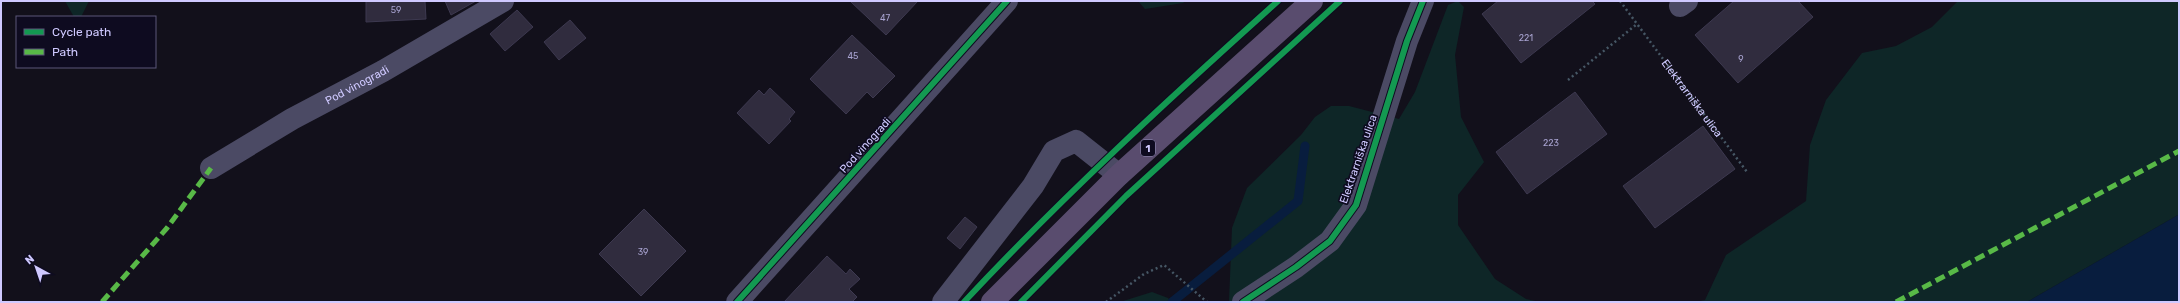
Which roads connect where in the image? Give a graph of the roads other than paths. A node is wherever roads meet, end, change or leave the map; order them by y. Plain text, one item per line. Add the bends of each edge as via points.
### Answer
1 (503, 1) edge
2 (1007, 1) edge
3 (1312, 1) edge
4 (1423, 1) edge
5 (211, 168) dead end
6 (1118, 175) junction
7 (737, 302) edge
8 (943, 302) edge
9 (992, 302) edge
10 (1243, 302) edge

1 - 5 street, Pod vinogradi via 403,59 292,118
2 - 7 street, Pod vinogradi
3 - 6 main road, 1
4 - 10 street, Elektrarniška ulica via 1407,41 1356,205 1330,241
6 - 8 street via 1076,140 1054,151 1033,186
6 - 9 main road, 1

